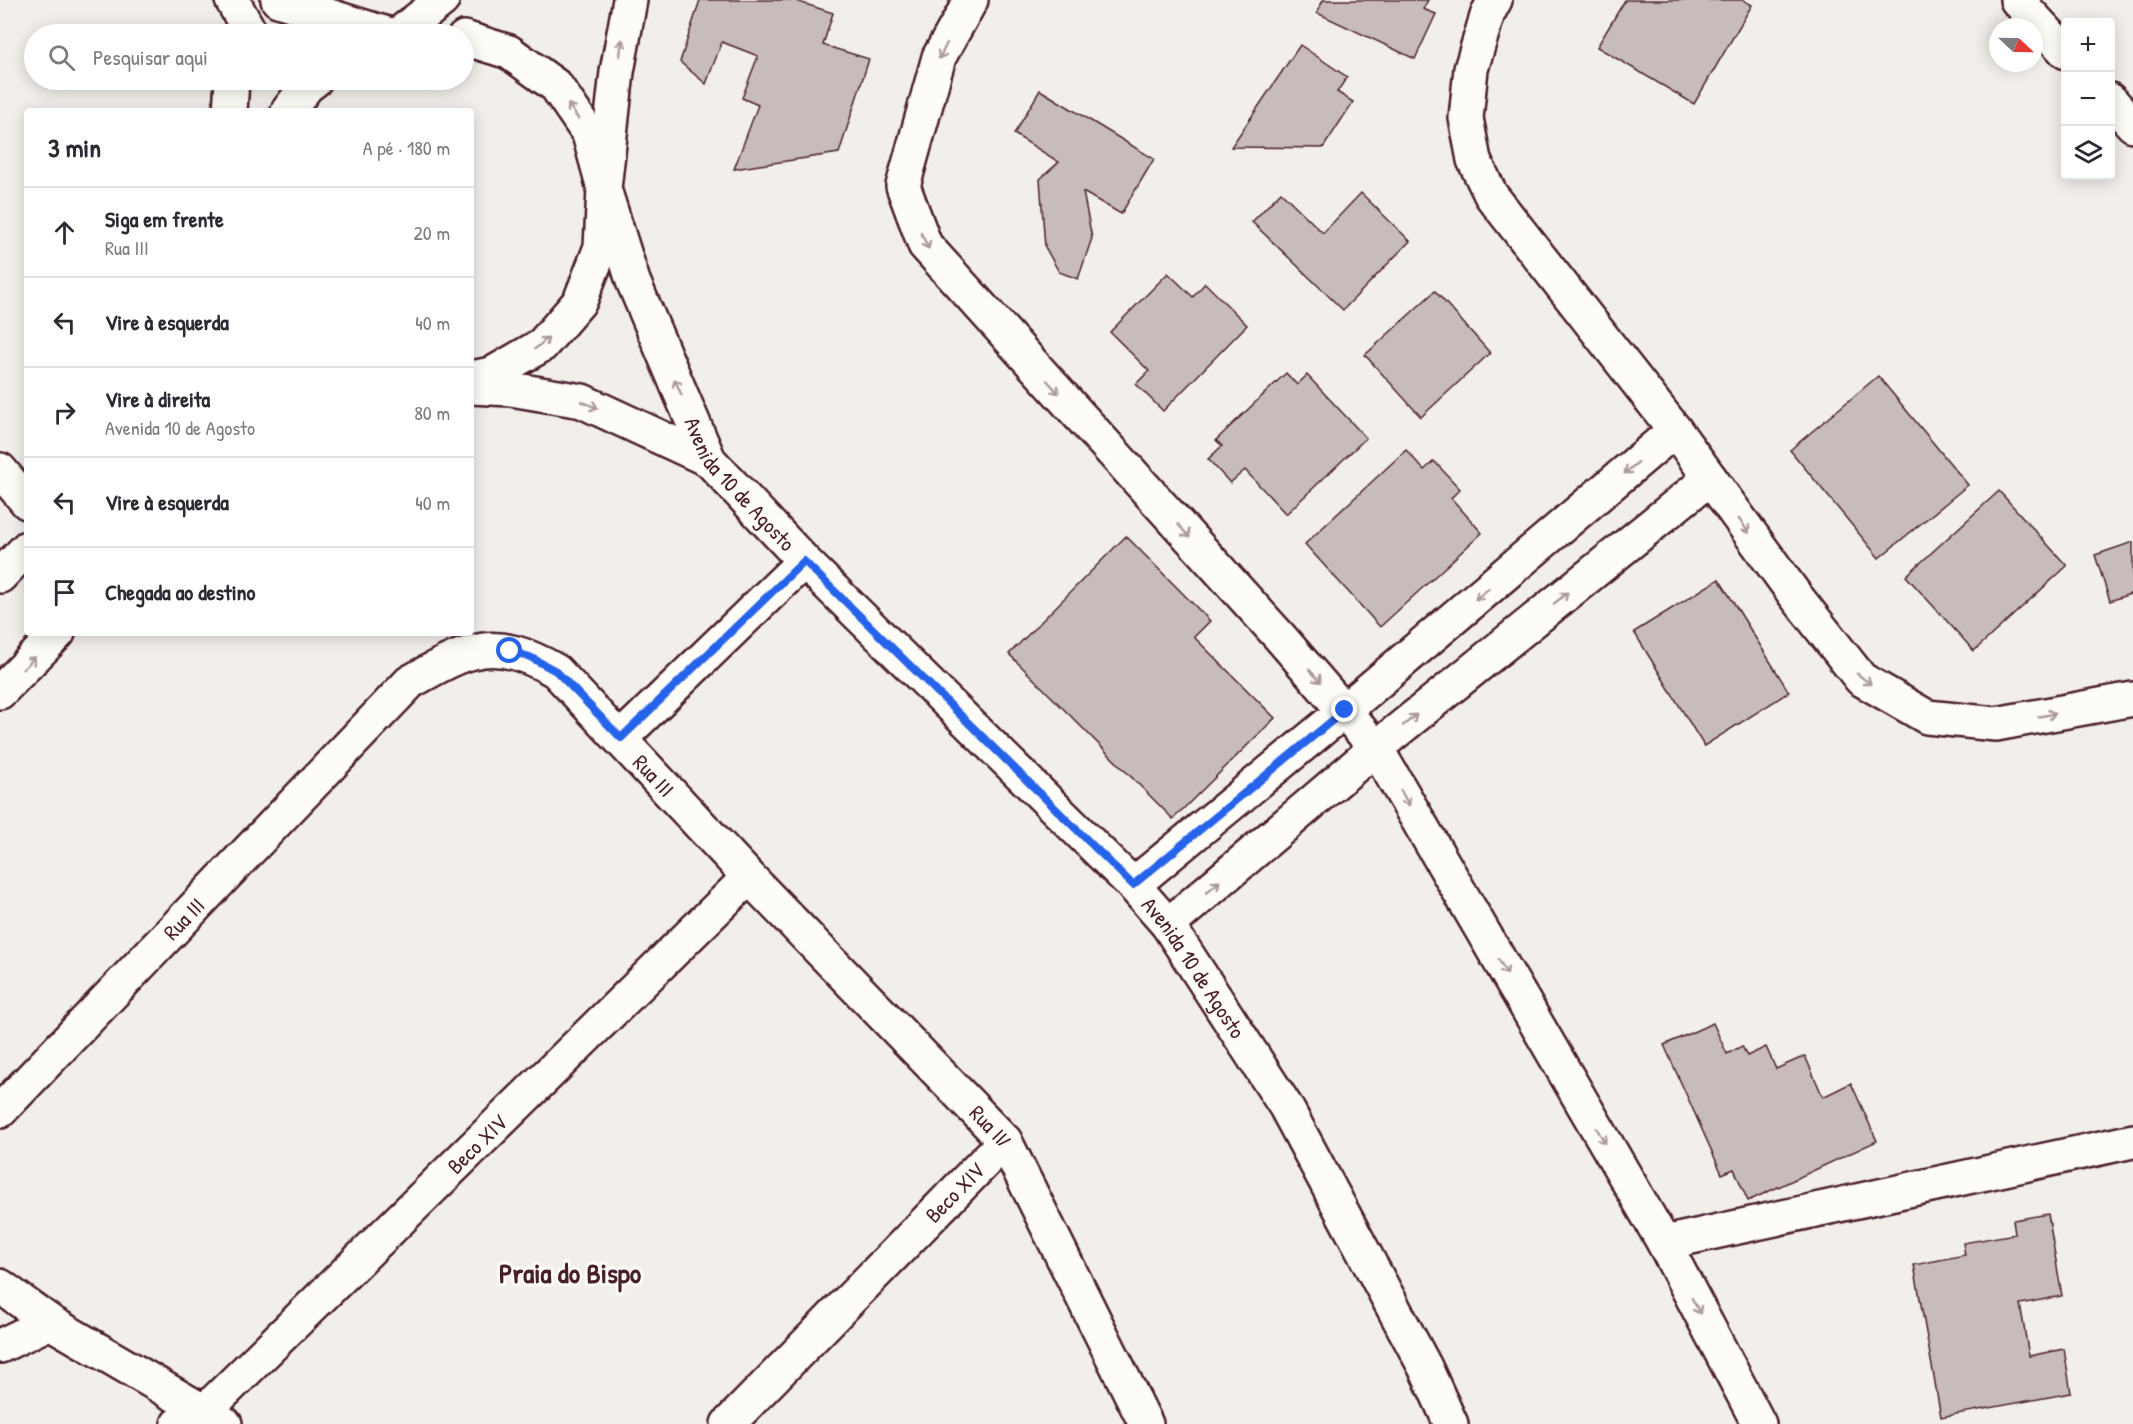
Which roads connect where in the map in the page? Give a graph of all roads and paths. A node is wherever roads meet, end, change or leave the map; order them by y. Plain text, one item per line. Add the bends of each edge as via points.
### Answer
1 (278, 0) edge
2 (442, 0) edge
3 (630, 0) edge
4 (971, 0) edge
5 (1495, 0) edge
6 (2017, 0) edge
7 (355, 24) edge
8 (412, 24) edge
9 (474, 41) edge
10 (2061, 47) edge
11 (231, 90) edge
12 (252, 90) edge
13 (304, 90) edge
14 (2115, 105) edge
15 (230, 108) edge
16 (253, 108) edge
17 (290, 108) edge
18 (2133, 125) edge
19 (604, 189) junction
20 (474, 377) edge
21 (474, 387) edge
22 (1675, 430) junction
23 (710, 460) junction
24 (0, 470) edge
25 (1710, 478) junction
26 (24, 498) edge
27 (24, 551) edge
28 (804, 561) junction
29 (0, 576) edge
30 (55, 636) edge
31 (0, 692) edge
32 (2133, 699) edge
33 (1345, 710) junction
34 (621, 738) junction
35 (1376, 748) junction
36 (749, 877) junction
37 (1133, 885) junction
38 (1168, 925) junction
39 (0, 1111) edge
40 (1005, 1141) junction
41 (2133, 1142) edge
42 (1664, 1243) junction
43 (0, 1286) edge
44 (50, 1322) junction
45 (0, 1346) edge
46 (203, 1420) edge
47 (728, 1424) edge
48 (1146, 1424) edge
49 (1451, 1424) edge
50 (1759, 1424) edge

1 - 7 street
2 - 8 street
19 -> 3 street via 617,72
4 -> 33 street via 939,57 903,186 925,245
5 - 22 street via 1471,69 1466,118 1474,160 1491,195
6 - 10 street
19 -> 9 street, Avenida 10 de Agosto via 589,134 556,86 509,52
11 - 15 street
12 - 16 street
13 - 17 street
14 - 18 street
20 -> 19 street via 492,374 542,345 580,301 601,247
23 -> 19 street, Avenida 10 de Agosto via 633,281
21 -> 23 street via 511,388 582,401
22 - 25 street
22 -> 33 street
23 - 28 street, Avenida 10 de Agosto
24 - 26 street
25 -> 32 street via 1861,679 1927,717 1996,724
35 -> 25 street
27 - 29 street
28 - 34 street
28 - 37 street, Avenida 10 de Agosto
31 -> 30 street
33 - 35 street
33 - 37 street
34 - 36 street, Rua III
34 - 39 street, Rua III via 556,671 510,651 483,649 449,660 410,682
38 -> 35 street
35 -> 42 street
36 - 40 street, Rua III
36 - 46 street, Beco XIV
37 - 38 street, Avenida 10 de Agosto
38 - 49 street, Avenida 10 de Agosto via 1286,1107 1425,1367
40 - 47 street, Beco XIV
40 - 48 street, Rua III
41 - 42 street
42 -> 50 street
43 - 44 street
44 - 45 street
44 - 46 street

